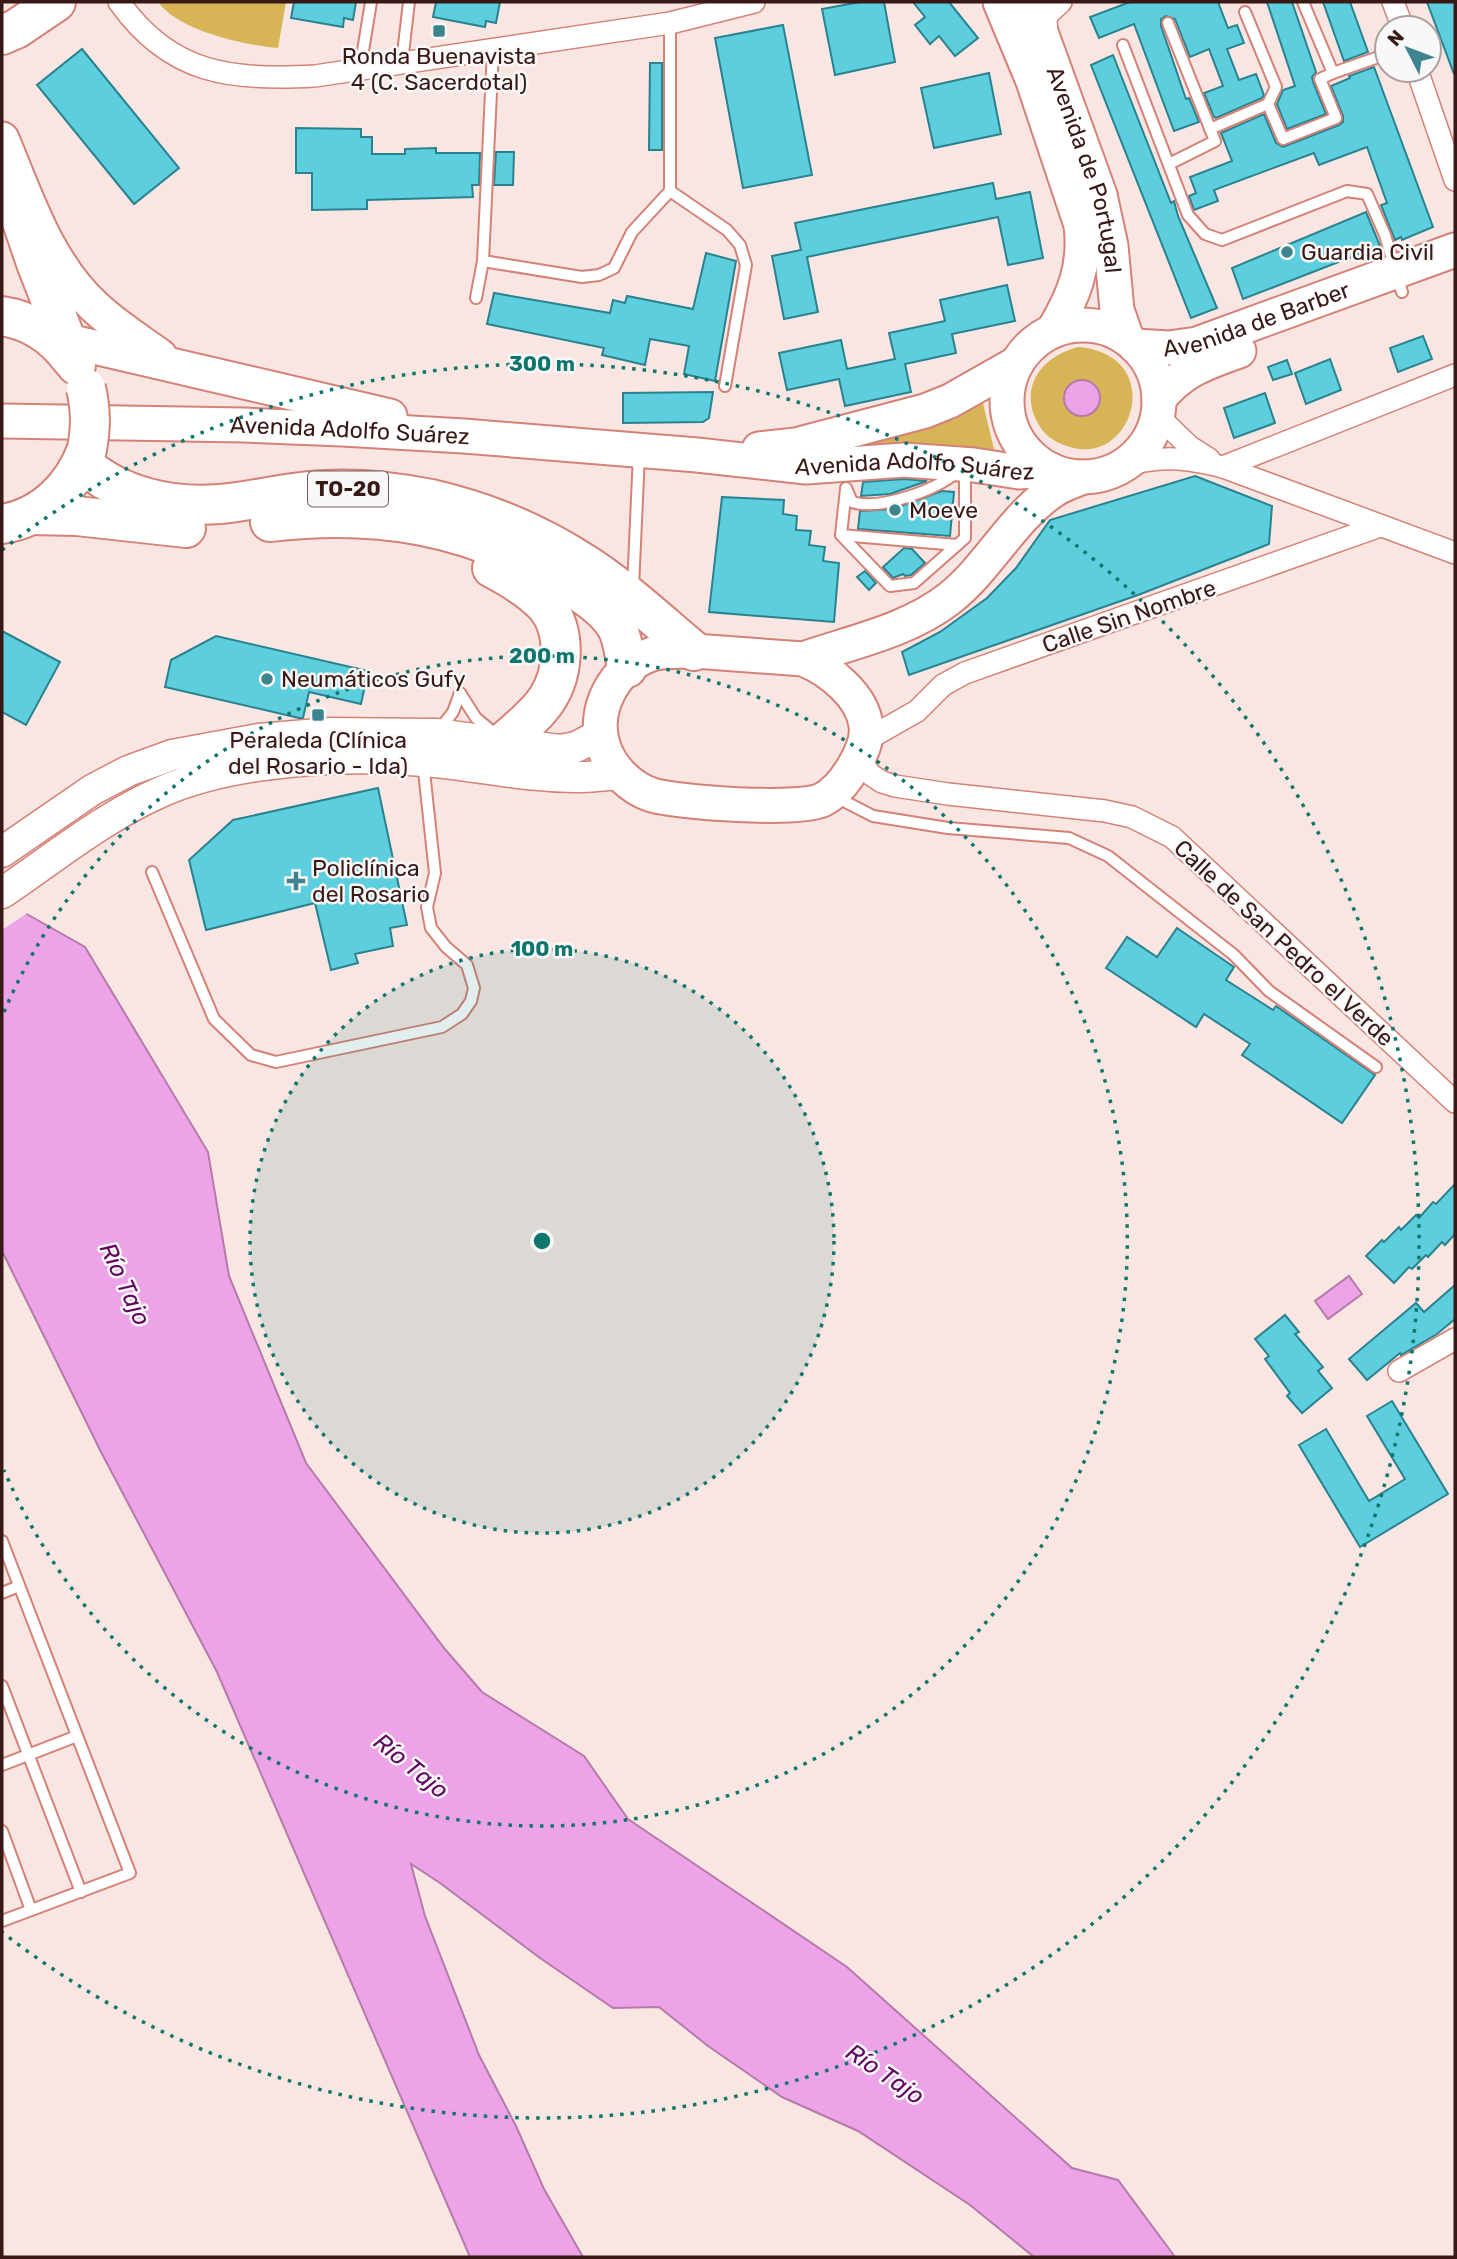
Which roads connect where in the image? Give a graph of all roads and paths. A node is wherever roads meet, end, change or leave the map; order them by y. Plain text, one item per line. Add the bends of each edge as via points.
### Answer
1 (56, 2) edge
2 (118, 2) edge
3 (371, 2) edge
4 (409, 2) edge
5 (754, 2) edge
6 (1061, 2) edge
7 (1303, 2) edge
8 (1008, 3) edge
9 (1245, 12) dead end
10 (670, 23) junction
11 (1168, 23) dead end
12 (2, 35) edge
13 (1123, 45) dead end
14 (1048, 47) junction
15 (493, 50) junction
16 (1373, 59) edge
17 (402, 62) junction
18 (360, 69) junction
19 (1333, 73) junction
20 (1422, 84) edge
21 (1268, 104) junction
22 (1210, 129) junction
23 (2, 139) edge
24 (2, 163) edge
25 (1169, 163) junction
26 (1455, 180) edge
27 (670, 191) junction
28 (1455, 250) edge
29 (483, 261) junction
30 (1455, 272) edge
31 (1399, 282) junction
32 (476, 298) dead end
33 (2, 316) edge
34 (1053, 331) junction
35 (1126, 332) junction
36 (70, 358) junction
37 (1017, 363) junction
38 (173, 365) junction
39 (1455, 375) edge
40 (725, 386) dead end
41 (1158, 407) junction
42 (925, 411) junction
43 (2, 421) edge
44 (464, 436) junction
45 (868, 438) dead end
46 (639, 451) junction
47 (697, 455) junction
48 (84, 456) junction
49 (1031, 463) junction
50 (965, 465) junction
51 (1123, 465) junction
52 (1223, 467) junction
53 (849, 469) junction
54 (1083, 477) junction
55 (17, 519) edge
56 (293, 519) junction
57 (1380, 526) junction
58 (841, 535) junction
59 (1002, 542) junction
60 (957, 545) junction
61 (1455, 553) edge
62 (633, 600) junction
63 (873, 636) junction
64 (694, 651) junction
65 (803, 659) junction
66 (627, 668) junction
67 (841, 684) junction
68 (436, 734) junction
69 (601, 734) junction
70 (504, 742) junction
71 (862, 749) junction
72 (423, 761) junction
73 (619, 774) junction
74 (833, 794) junction
75 (2, 852) edge
76 (152, 872) dead end
77 (2, 893) edge
78 (1376, 1067) dead end
79 (1455, 1102) edge
80 (1452, 1333) edge
81 (1399, 1371) dead end
82 (2, 1541) edge
83 (19, 1586) junction
84 (2, 1593) edge
85 (2, 1686) edge
86 (77, 1736) junction
87 (28, 1755) junction
88 (2, 1765) edge
89 (2, 1831) edge
90 (80, 1892) junction
91 (31, 1910) junction
92 (2, 1922) edge

1 - 12 highway
2 - 18 street via 155,43 197,66 268,78
3 - 18 lane
4 - 17 lane
5 - 10 street
6 - 14 street via 1045,16
7 - 19 lane
8 - 14 main road, Avenida de Portugal
8 - 34 main road, Avenida de Portugal via 1081,225 1078,281
9 - 21 lane via 1276,87
10 - 15 street
10 - 27 lane
11 - 22 lane
13 - 25 lane
14 - 35 main road, Avenida de Portugal via 1107,220
15 - 17 street
15 - 29 lane
16 - 19 lane
17 - 18 street
19 - 21 lane via 1321,79 1336,117 1283,139
20 - 26 street
21 - 22 lane
22 - 25 lane via 1215,141
23 - 38 main road via 36,223 77,288 116,325
24 - 36 highway, TO-20
25 - 31 lane via 1188,215 1205,234 1222,240 1347,191 1367,194
27 - 29 lane via 632,232 614,268 599,275 582,278
27 - 40 lane via 727,230 740,245 747,265
28 - 31 main road, Avenida de Barber
29 - 32 lane
30 - 31 main road, Avenida de Barber
31 - 35 main road, Avenida de Barber via 1187,346 1160,348
31 - 41 main road, Avenida de Barber via 1205,363 1172,382
33 - 36 highway via 32,325
34 - 35 main road via 1091,326
34 - 37 main road via 1033,344
35 - 41 main road via 1152,370
36 - 38 main road
36 - 48 highway, TO-20, bridge via 90,408
37 - 42 main road, Avenida Adolfo Suárez
37 - 49 main road via 1010,379 1008,414
38 - 44 main road
39 - 52 street
41 - 51 main road via 1151,435
41 - 52 street via 1190,447
42 - 45 lane
42 - 47 main road, Avenida Adolfo Suárez via 796,445
43 - 44 main road, Avenida Adolfo Suárez via 244,425
44 - 46 main road, Avenida Adolfo Suárez
46 - 47 main road, Avenida Adolfo Suárez
46 - 62 lane
47 - 53 main road, Avenida Adolfo Suárez
48 - 55 highway, TO-20 via 69,484 52,502
48 - 62 highway, TO-20 via 99,479 123,492 198,505 323,490 430,499 538,537 582,561
49 - 50 main road, Avenida Adolfo Suárez
49 - 54 main road
49 - 59 main road
50 - 53 main road, Avenida Adolfo Suárez via 904,460
50 - 60 lane via 965,538
51 - 52 street via 1186,458
51 - 54 main road
52 - 57 street
53 - 58 lane
54 - 59 main road via 1055,489
55 - 56 highway, TO-20 via 78,516 199,529
56 - 66 highway, TO-20 via 327,516 418,523 468,537 535,565 610,617
56 - 70 highway via 396,538 493,569 548,608 561,648 556,682 537,712
57 - 61 street
57 - 71 street, Calle Sin Nombre via 965,673
58 - 60 lane
58 - 60 lane via 890,586 914,583
59 - 63 main road via 948,599
62 - 64 highway, TO-20
63 - 65 main road
63 - 67 main road via 851,657
64 - 65 main road
64 - 66 main road via 653,653
65 - 67 main road via 818,664
66 - 69 main road via 608,691
67 - 71 main road via 866,724
68 - 70 main road
68 - 70 lane via 450,718 460,693 476,718
68 - 75 main road via 330,733 259,739 172,755 92,790
69 - 70 main road via 560,750
69 - 73 main road via 604,750
71 - 74 main road
71 - 79 street, Calle de San Pedro el Verde via 870,775 885,784 1105,811 1132,817 1172,837
72 - 73 main road via 582,777
72 - 76 lane via 435,873 428,907 431,928 467,965 474,988 462,1014 442,1027 276,1062 251,1055 214,1019
72 - 77 main road via 299,761 190,781 111,818
73 - 74 main road via 652,795 684,800 788,807 819,802
74 - 78 lane via 873,816 948,828 1069,838 1100,851 1234,955 1269,991
80 - 81 street
82 - 83 lane
83 - 84 lane
83 - 86 lane
85 - 87 lane
86 - 87 lane
86 - 90 lane via 130,1873
87 - 88 lane
87 - 90 lane
89 - 91 lane
90 - 91 lane
91 - 92 lane

